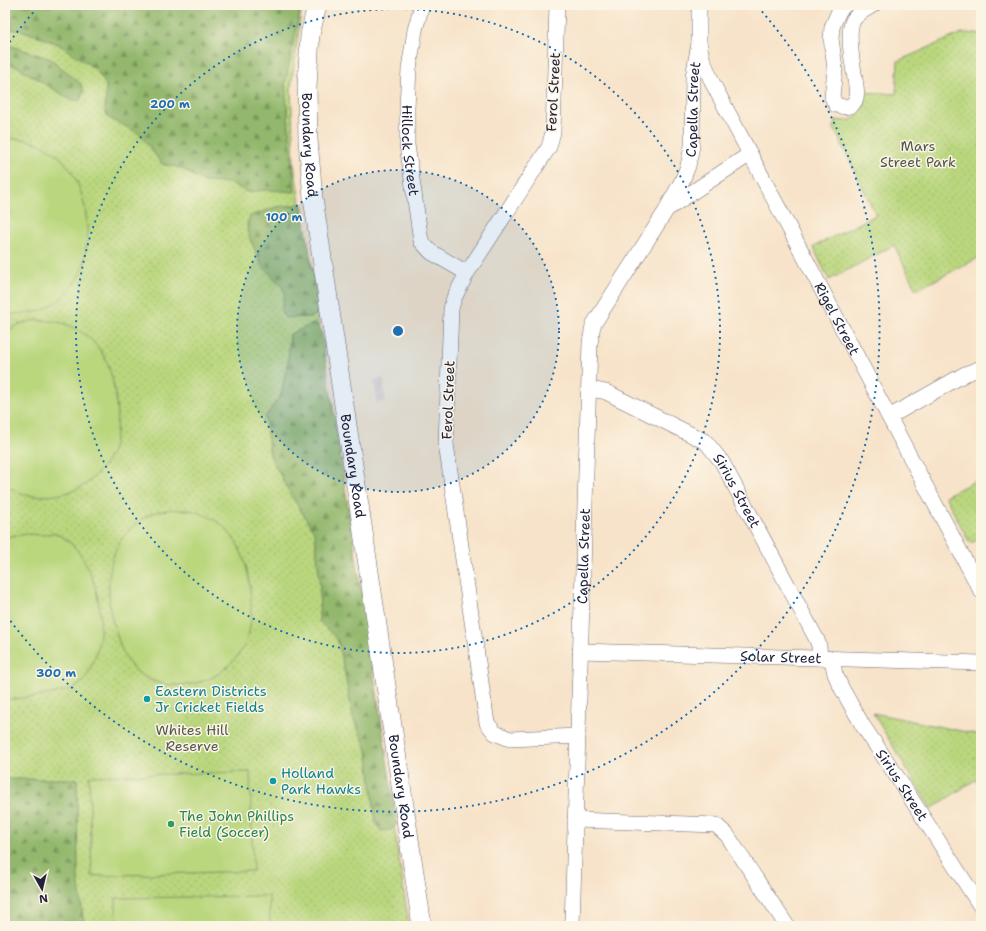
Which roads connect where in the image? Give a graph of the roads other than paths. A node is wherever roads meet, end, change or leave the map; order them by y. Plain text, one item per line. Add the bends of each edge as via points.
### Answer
1 (317, 5) edge
2 (422, 5) edge
3 (557, 5) edge
4 (699, 5) edge
5 (844, 5) edge
6 (873, 5) edge
7 (699, 43) junction
8 (750, 154) junction
9 (667, 209) junction
10 (467, 273) junction
11 (981, 368) edge
12 (589, 390) junction
13 (889, 418) junction
14 (981, 591) edge
15 (580, 651) junction
16 (826, 658) junction
17 (981, 663) edge
18 (578, 736) junction
19 (575, 820) junction
20 (981, 907) edge
21 (422, 926) edge
22 (572, 926) edge
23 (787, 926) edge

1 - 21 main road, Boundary Road via 310,35 307,87 313,198
2 - 10 street, Hillock Street via 409,69 407,107 407,145 421,241 431,252
3 - 10 street, Ferol Street via 553,132 548,147
4 - 7 street, Capella Street
5 - 6 street via 832,27 831,38 835,69 832,97 836,105 843,107 852,105 856,100 850,38 852,24 857,16
7 - 8 street, Rigel Street via 702,58 713,84
7 - 9 street, Capella Street via 693,77 692,146 688,166
8 - 9 street, Capella Street
8 - 13 street, Rigel Street
9 - 12 street, Capella Street via 593,326
10 - 18 street, Ferol Street via 451,309 446,444 487,723 495,733 510,739
11 - 13 street via 965,374
12 - 15 street, Capella Street
12 - 16 street, Sirius Street via 606,392 706,442 722,462
13 - 14 street, Rigel Street
15 - 16 street, Solar Street
15 - 18 street, Capella Street
16 - 17 street, Solar Street
16 - 20 street, Sirius Street via 833,664 842,689 863,726
18 - 19 street, Capella Street
19 - 22 street, Capella Street
19 - 23 street via 716,826 727,835

